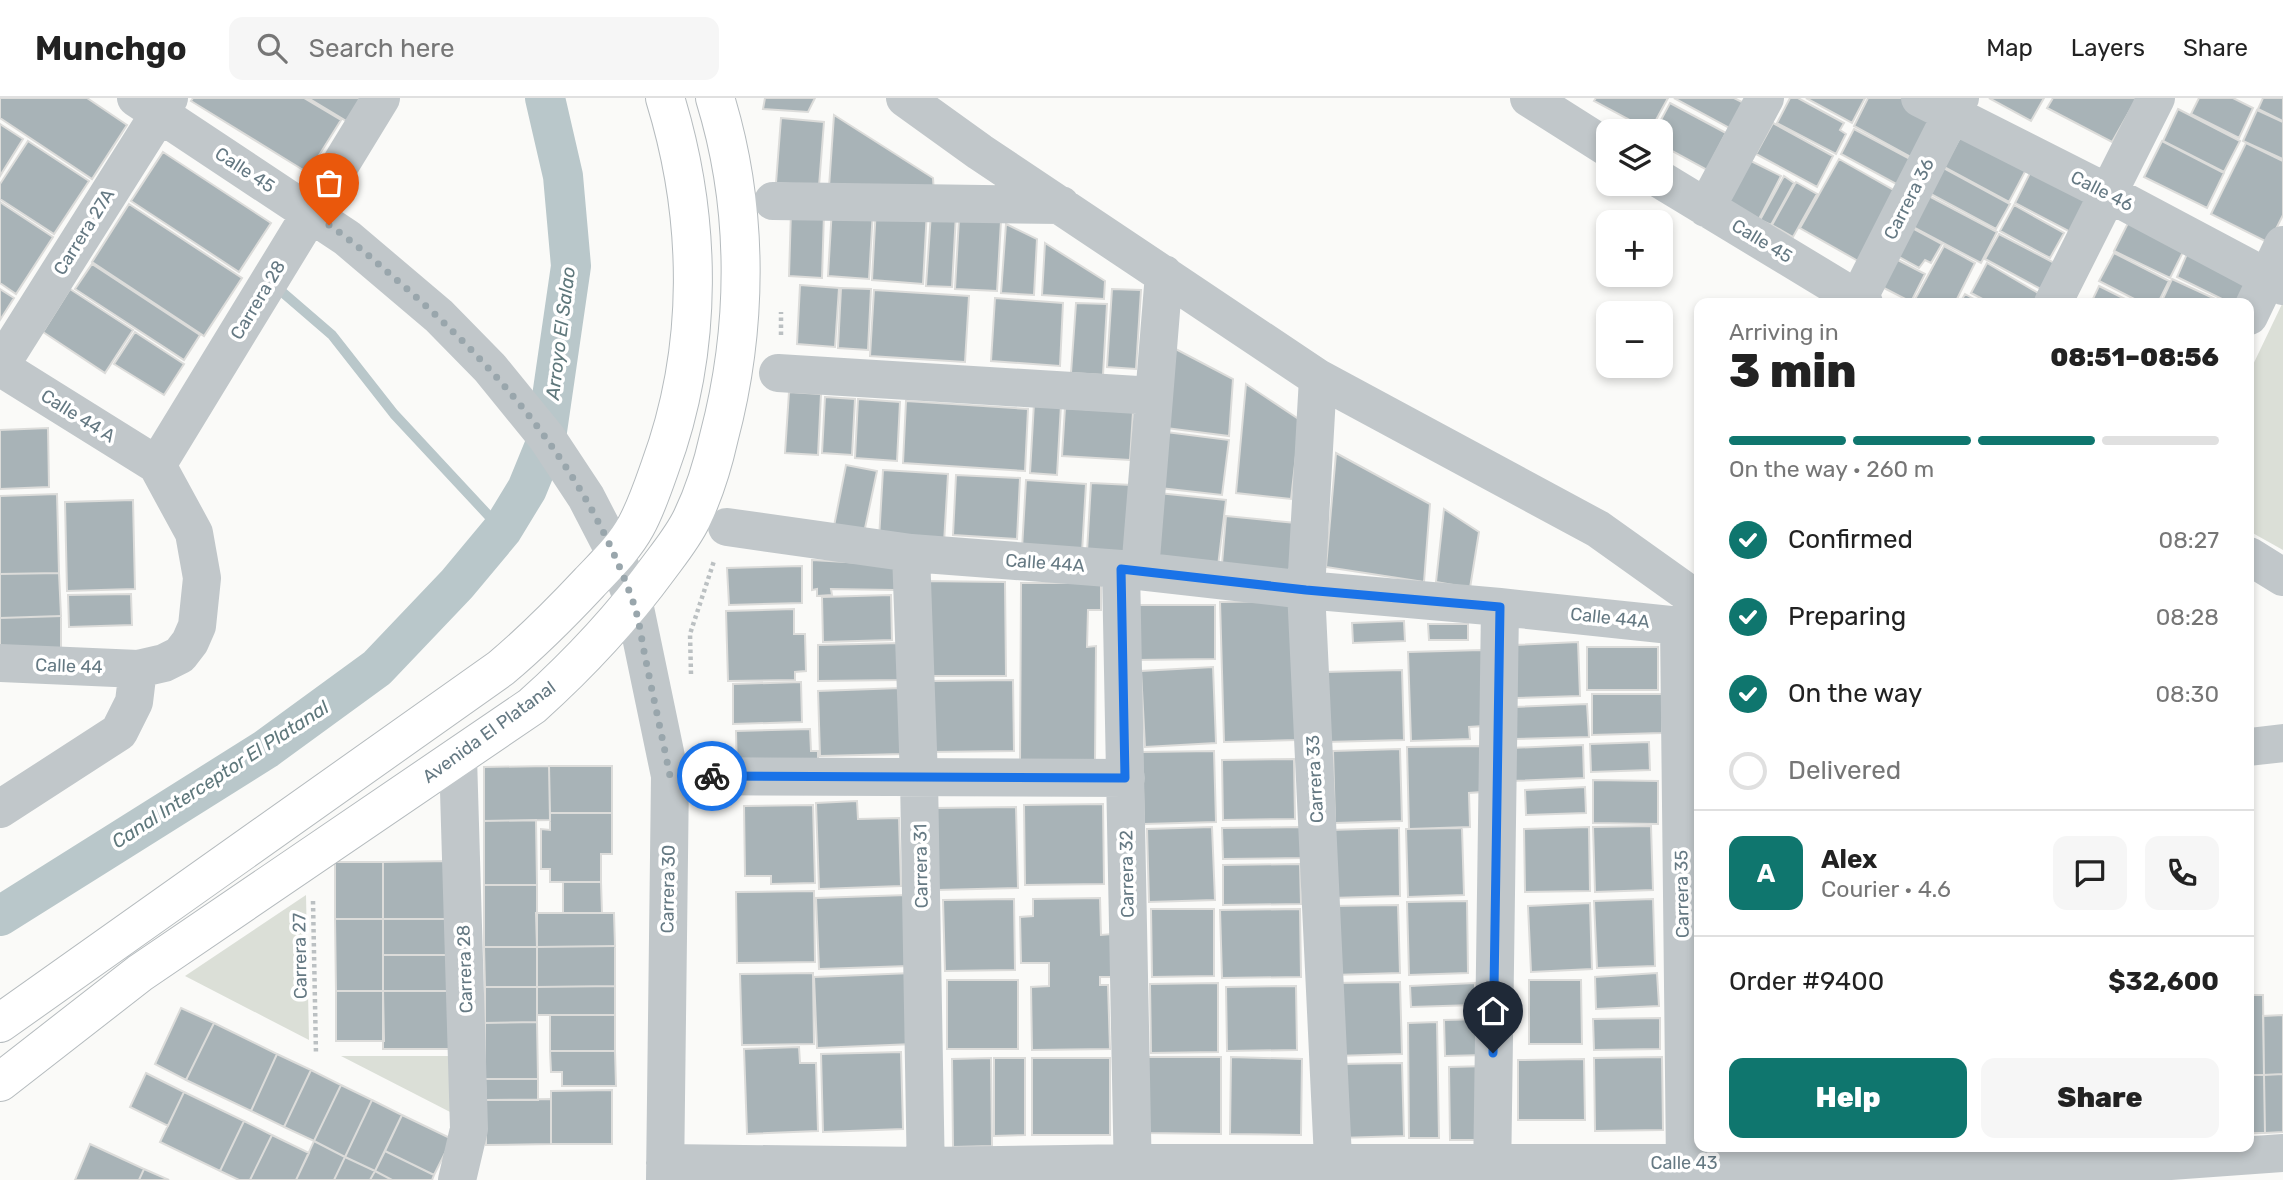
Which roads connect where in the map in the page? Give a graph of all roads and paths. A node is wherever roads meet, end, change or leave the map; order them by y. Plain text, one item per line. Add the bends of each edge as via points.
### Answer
1 (381, 98) edge
2 (665, 98) edge
3 (715, 98) edge
4 (905, 98) edge
5 (1529, 98) edge
6 (1765, 98) edge
7 (2156, 98) edge
8 (154, 103) edge
9 (1944, 103) edge
10 (1567, 109) edge
11 (1596, 137) edge
12 (1673, 187) edge
13 (2108, 193) junction
14 (773, 201) dead end
15 (1061, 205) junction
16 (1706, 208) junction
17 (310, 213) junction
18 (2278, 270) edge
19 (1164, 274) junction
20 (1856, 298) edge
21 (1862, 298) edge
22 (2056, 298) edge
23 (2254, 308) edge
24 (0, 366) edge
25 (778, 373) dead end
26 (1318, 378) junction
27 (1154, 396) junction
28 (157, 465) junction
29 (727, 527) dead end
30 (911, 553) junction
31 (616, 555) junction
32 (2254, 559) edge
33 (1131, 570) junction
34 (2283, 577) edge
35 (1306, 590) junction
36 (634, 603) junction
37 (1500, 607) junction
38 (1692, 618) edge
39 (0, 663) edge
40 (138, 669) junction
41 (2283, 743) edge
42 (2254, 746) edge
43 (458, 757) junction
44 (670, 776) junction
45 (919, 778) junction
46 (1125, 778) junction
47 (0, 809) edge
48 (312, 857) junction
49 (0, 1023) edge
50 (316, 1054) dead end
51 (0, 1082) edge
52 (2283, 1153) edge
53 (1869, 1156) edge
54 (2045, 1158) edge
55 (1685, 1164) junction
56 (1788, 1171) edge
57 (665, 1172) edge
58 (1133, 1172) edge
59 (1334, 1172) edge
60 (1492, 1172) edge
61 (1648, 1172) edge
62 (926, 1173) edge
63 (1965, 1174) edge
64 (457, 1180) edge

1 - 17 street, Carrera 28
2 - 31 main road via 686,181 692,230 691,336 669,444 636,526
3 - 36 main road, Avenida El Platanal via 733,172 739,227 738,341 729,400 693,516
4 - 15 street
5 - 10 street
6 - 16 street
7 - 13 street
8 - 17 street, Calle 45
8 - 24 street, Carrera 27A
9 - 13 street, Calle 46
9 - 21 street, Carrera 36
10 - 11 street
12 - 16 street, Calle 45
13 - 18 street, Calle 46
13 - 22 street
14 - 15 street
15 - 19 street
16 - 20 street, Calle 45
17 - 28 street, Carrera 28
17 - 31 street, Calle 45 via 347,237 439,316 490,368 547,438 586,497
18 - 23 street
19 - 26 street
19 - 27 street, Carrera 32
24 - 28 street, Calle 44 A
25 - 27 street
26 - 35 street, Carrera 33
26 - 38 street via 1598,529
27 - 33 street, Carrera 32
28 - 40 street, Calle 44 via 194,533 202,578 199,611 197,626 180,655
29 - 30 street, Calle 44A
30 - 33 street, Calle 44A
30 - 45 street, Carrera 31
31 - 36 street, Calle 45
31 - 49 main road via 541,634 501,668
32 - 34 street
33 - 35 street, Calle 44A
33 - 46 street, Carrera 32
35 - 37 street, Calle 44A
35 - 59 street, Carrera 33
36 - 43 main road, Avenida El Platanal via 574,668 531,706
36 - 44 street, Carrera 30
37 - 38 street, Calle 44A
37 - 60 street
38 - 55 street, Carrera 35
39 - 40 street, Calle 44
40 - 47 street via 134,702 119,732
41 - 42 street
43 - 48 main road, Avenida El Platanal
43 - 64 street, Carrera 28 via 469,1129
44 - 45 street
44 - 57 street, Carrera 30
45 - 46 street
45 - 62 street, Carrera 31
46 - 58 street, Carrera 32
48 - 50 path, Carrera 27
48 - 51 main road, Avenida El Platanal via 140,973
52 - 54 street, Calle 43
53 - 56 street, Calle 43
53 - 63 street, Calle 43
54 - 63 street, Calle 43
55 - 56 street, Calle 43
55 - 61 street, Calle 43
57 - 62 street, Calle 43
58 - 59 street, Calle 43
58 - 62 street, Calle 43
59 - 60 street, Calle 43
60 - 61 street, Calle 43

